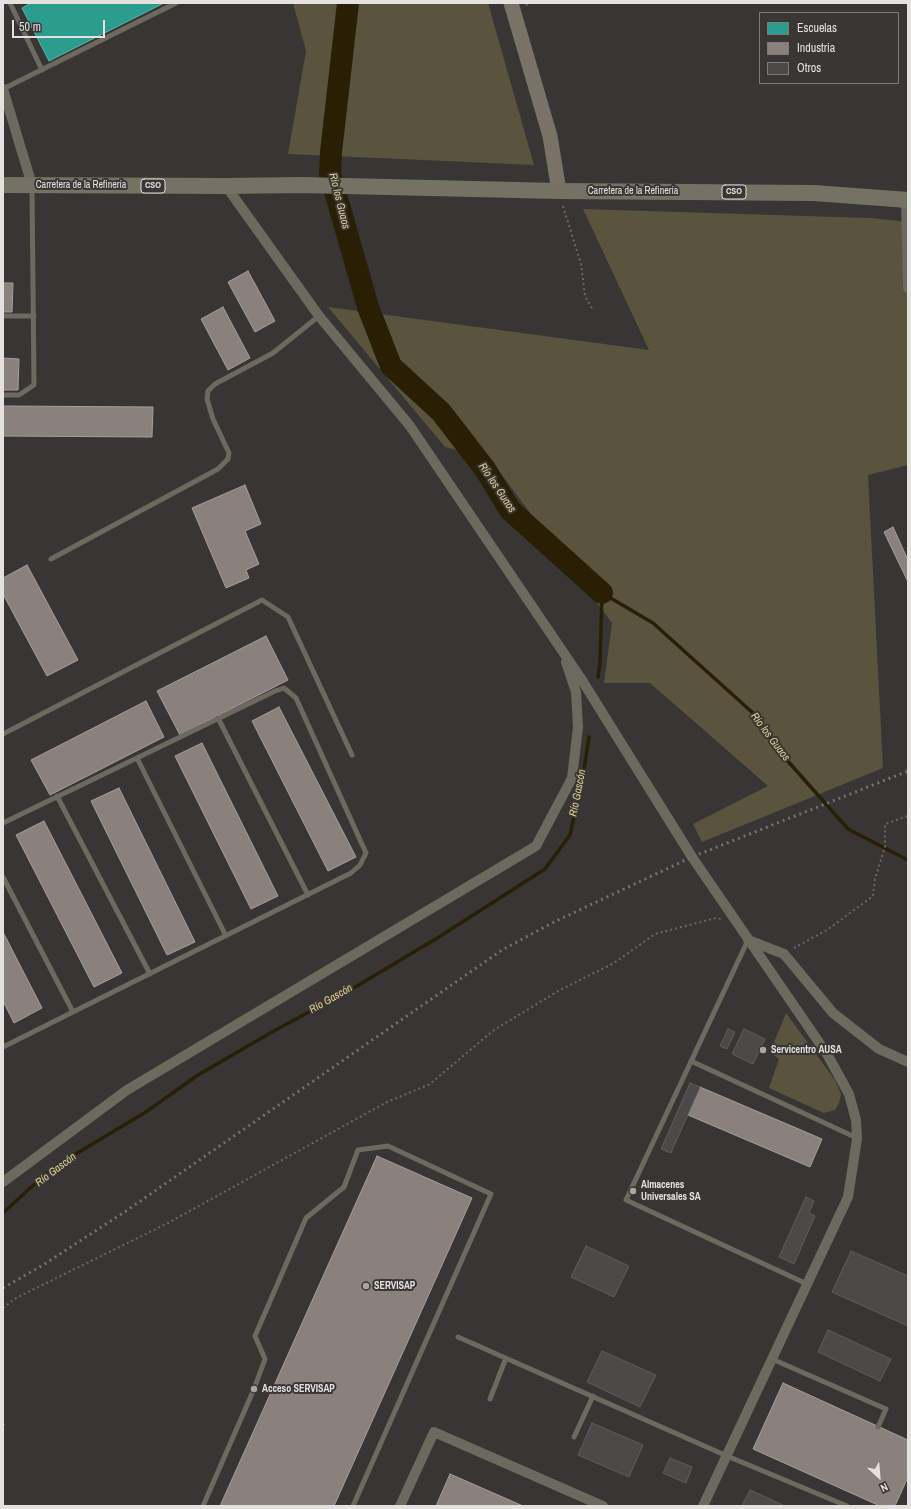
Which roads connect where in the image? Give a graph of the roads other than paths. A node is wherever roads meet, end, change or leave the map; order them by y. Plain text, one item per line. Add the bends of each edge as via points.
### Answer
1 (10, 3) edge
2 (176, 3) edge
3 (511, 3) edge
4 (42, 70) junction
5 (3, 89) edge
6 (3, 185) edge
7 (32, 185) junction
8 (226, 186) junction
9 (559, 191) junction
10 (907, 200) edge
11 (908, 288) edge
12 (3, 316) edge
13 (34, 316) junction
14 (319, 316) junction
15 (3, 395) edge
16 (51, 559) dead end
17 (563, 652) junction
18 (218, 718) junction
19 (3, 734) edge
20 (352, 755) dead end
21 (137, 758) junction
22 (57, 796) junction
23 (3, 823) edge
24 (3, 877) edge
25 (308, 895) junction
26 (226, 936) junction
27 (748, 940) junction
28 (150, 974) junction
29 (73, 1012) junction
30 (3, 1047) edge
31 (691, 1061) junction
32 (908, 1062) edge
33 (857, 1139) junction
34 (3, 1182) edge
35 (807, 1284) junction
36 (458, 1338) dead end
37 (506, 1358) junction
38 (772, 1359) junction
39 (593, 1396) junction
40 (490, 1399) dead end
41 (878, 1427) dead end
42 (574, 1437) dead end
43 (727, 1456) junction
44 (203, 1506) edge
45 (353, 1506) edge
46 (400, 1506) edge
47 (603, 1506) edge
48 (703, 1506) edge
49 (847, 1506) edge

1 - 4 lane
2 - 4 lane
3 - 9 street via 550,136
4 - 5 lane
5 - 7 street
6 - 7 main road, Carretera de la Refinería / CSO
7 - 8 main road, Carretera de la Refinería / CSO
7 - 13 lane
8 - 9 main road, Carretera de la Refinería / CSO via 302,185
8 - 14 street
9 - 10 main road, Carretera de la Refinería / CSO via 814,193
10 - 11 street
12 - 13 lane
13 - 15 lane via 34,385 19,395
14 - 16 lane via 273,353 215,384 208,391 207,399 213,419 229,453 228,459 218,469
14 - 17 street via 410,426
17 - 27 street via 692,857
17 - 34 street via 576,692 578,727 572,778 536,846 127,1090
18 - 21 lane
18 - 25 lane
18 - 25 lane via 284,688 296,698 366,853 360,865 351,873
19 - 20 lane via 262,600 288,617
21 - 22 lane
21 - 26 lane
22 - 23 lane
22 - 28 lane
24 - 29 lane
25 - 26 lane
26 - 28 lane
27 - 31 lane
27 - 32 street via 784,954 833,1013 879,1049
27 - 33 street via 827,1054 849,1094 856,1120
28 - 29 lane
29 - 30 lane
31 - 33 lane
31 - 35 lane via 626,1200
33 - 35 street via 848,1197
35 - 38 street
36 - 37 lane
37 - 39 lane
37 - 40 lane
38 - 41 lane via 886,1410
38 - 43 street
39 - 42 lane
39 - 43 lane
43 - 48 street
43 - 49 lane
44 - 45 lane via 265,1359 255,1336 306,1218 344,1187 358,1150 388,1146 491,1194
46 - 47 street via 434,1432

